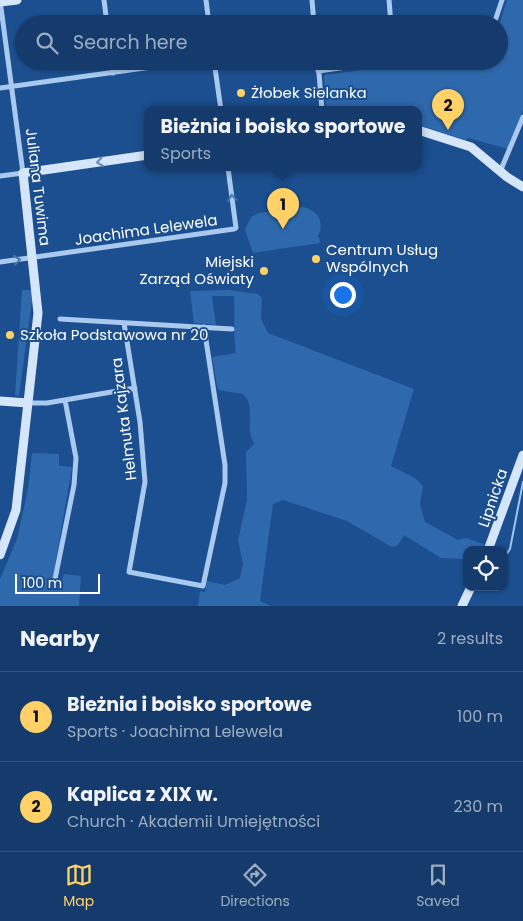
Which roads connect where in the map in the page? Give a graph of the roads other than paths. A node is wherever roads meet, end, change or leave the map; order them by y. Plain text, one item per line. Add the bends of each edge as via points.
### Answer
1 (17, 0) edge
2 (104, 0) edge
3 (206, 0) edge
4 (312, 0) edge
5 (389, 0) edge
6 (502, 0) edge
7 (0, 2) edge
8 (106, 15) edge
9 (208, 15) edge
10 (313, 15) edge
11 (390, 15) edge
12 (497, 15) edge
13 (113, 70) edge
14 (134, 70) edge
15 (215, 70) edge
16 (325, 70) edge
17 (318, 71) joint
18 (113, 73) junction
19 (12, 87) junction
20 (0, 88) edge
21 (220, 106) edge
22 (322, 106) edge
23 (523, 117) edge
24 (422, 131) edge
25 (144, 156) edge
26 (228, 171) edge
27 (500, 172) junction
28 (23, 173) junction
29 (0, 176) edge
30 (523, 188) edge
31 (33, 258) junction
32 (0, 262) edge
33 (60, 319) dead end
34 (124, 323) junction
35 (204, 327) junction
36 (232, 329) dead end
37 (135, 388) junction
38 (65, 400) junction
39 (0, 401) edge
40 (28, 403) junction
41 (523, 455) edge
42 (489, 546) edge
43 (0, 555) edge
44 (55, 578) dead end
45 (469, 591) edge
46 (462, 606) edge

1 - 7 street
2 - 8 street
3 - 9 street
4 - 10 street
5 - 11 street
6 - 12 street
7 - 19 street, Juliana Tuwima
13 - 18 street
14 - 18 street
15 - 21 street
16 - 17 street
17 - 22 street
18 - 19 street
19 - 20 street
19 - 28 street, Juliana Tuwima
23 - 27 street
24 - 27 street via 470,147
25 -> 28 street
31 -> 26 street, Joachima Lelewela via 215,234 236,228
27 - 30 street
28 - 29 street
28 - 31 street, Juliana Tuwima
32 -> 31 street, Joachima Lelewela
31 - 40 street, Juliana Tuwima via 38,313
33 - 34 street
34 - 35 street
34 - 37 street, Helmuta Kajzara
35 - 36 street
35 - 37 street, Helmuta Kajzara via 226,465 203,586 129,572 145,482
37 - 38 street
38 - 40 street
38 - 44 street via 76,458 74,486
39 - 40 street
40 - 43 street, Juliana Tuwima via 16,510
41 - 42 street, Lipnicka
45 - 46 street

